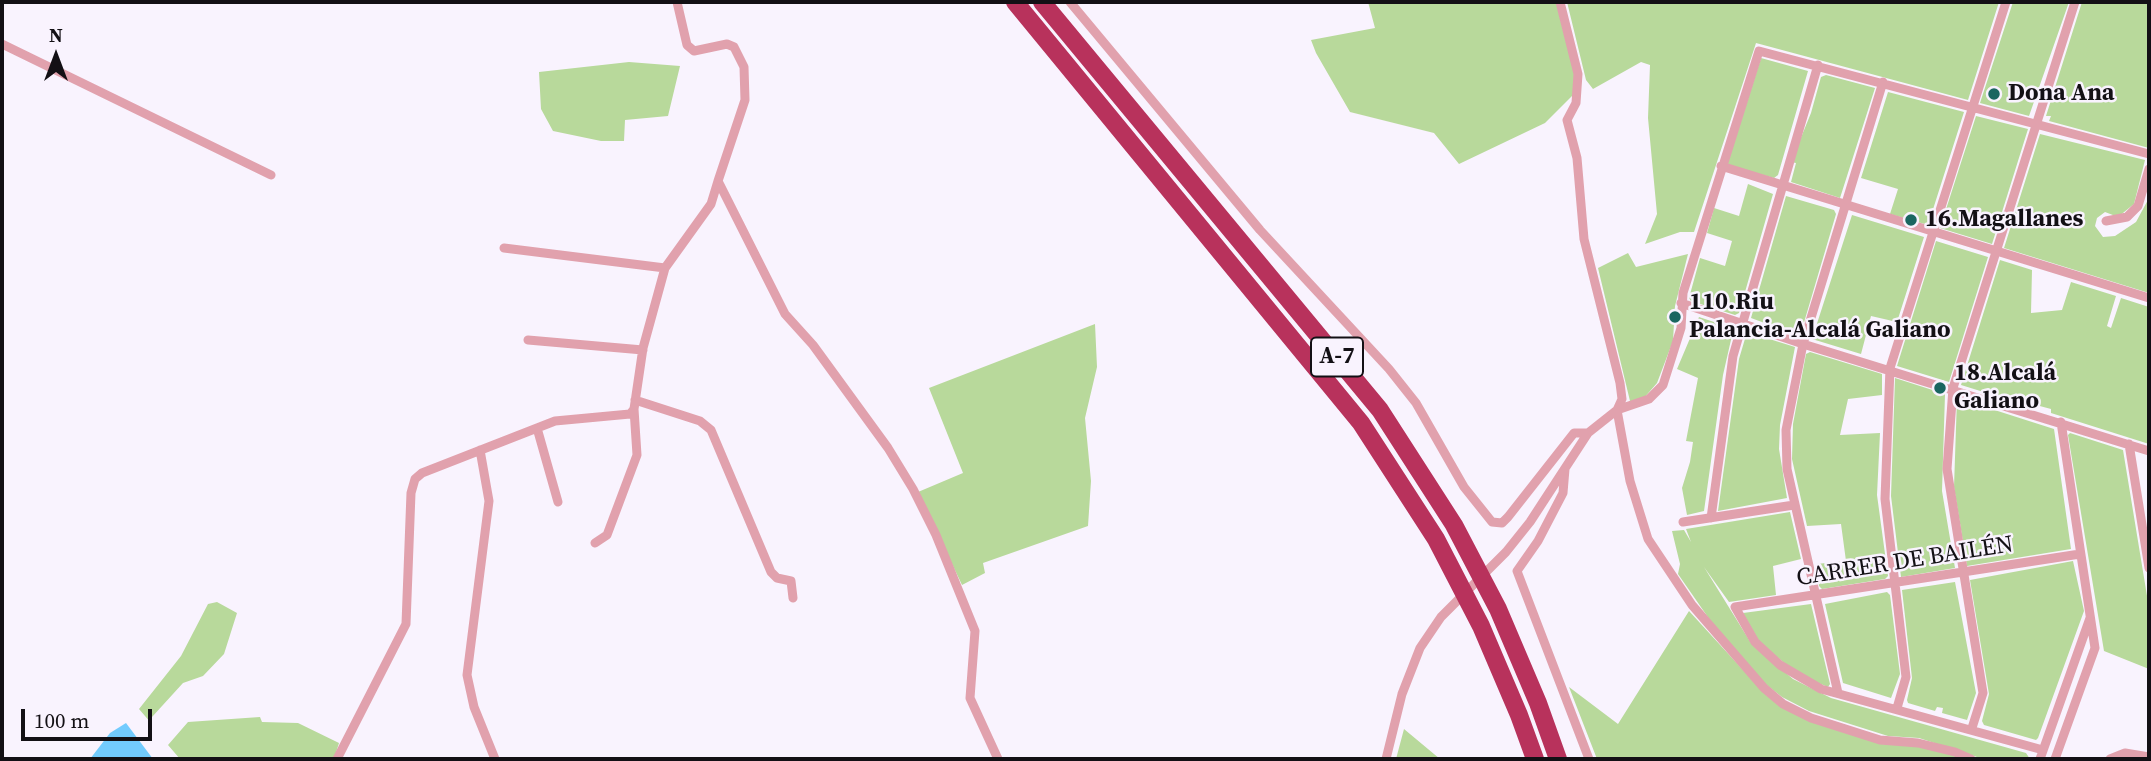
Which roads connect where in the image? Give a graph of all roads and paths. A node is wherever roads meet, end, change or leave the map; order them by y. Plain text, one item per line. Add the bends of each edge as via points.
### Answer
1 (677, 2) edge
2 (1015, 2) edge
3 (1042, 2) edge
4 (1070, 2) edge
5 (1560, 2) edge
6 (2006, 2) edge
7 (2075, 2) edge
8 (2, 44) edge
9 (1818, 65) junction
10 (1883, 82) junction
11 (1972, 108) junction
12 (2036, 124) junction
13 (2149, 155) edge
14 (1721, 166) junction
15 (2149, 170) edge
16 (271, 175) dead end
17 (718, 181) junction
18 (1782, 186) junction
19 (1845, 205) junction
20 (2106, 221) dead end
21 (1932, 233) junction
22 (504, 248) dead end
23 (1996, 250) junction
24 (665, 268) junction
25 (2149, 298) edge
26 (1681, 303) junction
27 (1743, 323) junction
28 (528, 340) dead end
29 (1803, 344) junction
30 (643, 350) junction
31 (1890, 368) junction
32 (1953, 388) junction
33 (635, 405) junction
34 (1617, 410) junction
35 (2061, 422) junction
36 (537, 428) junction
37 (1588, 433) junction
38 (2129, 444) junction
39 (480, 450) junction
40 (2149, 450) edge
41 (1566, 466) junction
42 (558, 502) dead end
43 (1794, 505) junction
44 (1711, 517) junction
45 (1684, 522) dead end
46 (596, 543) dead end
47 (2080, 554) junction
48 (2149, 568) edge
49 (1962, 573) junction
50 (1895, 584) junction
51 (1816, 596) junction
52 (793, 598) dead end
53 (2091, 616) junction
54 (1838, 694) junction
55 (1897, 708) junction
56 (1972, 728) junction
57 (2041, 755) edge
58 (2149, 757) edge
59 (337, 759) edge
60 (495, 759) edge
61 (998, 759) edge
62 (1386, 759) edge
63 (1535, 759) edge
64 (1558, 759) edge
65 (1589, 759) edge
66 (1971, 759) edge
67 (2055, 759) edge
68 (2110, 759) edge

1 - 17 street via 687,45 694,51 727,44 737,52 747,80 745,100
2 - 63 highway, A-7 via 1361,423 1436,539 1514,702
3 - 64 highway, A-7 via 1380,410 1454,525 1498,609
4 - 37 street via 1260,230 1389,369 1416,403 1464,487 1492,522 1502,523 1508,517 1574,433
5 - 34 street via 1578,74 1576,103 1567,120 1577,158 1584,239 1620,383 1622,399
6 - 11 street
7 - 12 street
8 - 16 street
9 - 10 street
9 - 14 street via 1759,51
9 - 18 street
10 - 11 street
10 - 19 street
11 - 12 street
11 - 21 street
12 - 13 street
12 - 23 street
14 - 18 street
14 - 26 street
15 - 20 street via 2138,206 2127,217
17 - 24 street via 711,204
17 - 61 street via 785,314 888,448 930,523 971,614 975,631 970,698
18 - 19 street
18 - 27 street
19 - 21 street
19 - 29 street
21 - 23 street
21 - 31 street
22 - 24 street
23 - 25 street
23 - 32 street
24 - 30 street
26 - 27 street
26 - 34 street via 1681,328 1663,385 1649,399
27 - 29 street
27 - 44 street via 1732,356
28 - 30 street
29 - 31 street
29 - 43 street via 1785,449
30 - 33 street
31 - 32 street
31 - 50 street via 1885,499
32 - 35 street
32 - 49 street via 1947,469
33 - 36 street via 630,414 622,416 564,418
33 - 46 street via 637,455 607,535
33 - 52 street via 700,421 711,430 771,572 790,581
34 - 37 street
34 - 66 street via 1630,481 1648,538 1692,605 1764,688 1811,718 1880,740 1955,752
35 - 38 street
35 - 47 street
36 - 39 street
36 - 42 street
37 - 41 street
38 - 40 street
38 - 48 street
39 - 59 street via 415,479 406,624
39 - 60 street via 489,501 467,675
41 - 62 street via 1531,522 1441,617 1420,648
41 - 65 street via 1563,493 1517,571
43 - 44 street
43 - 51 street
44 - 45 street
47 - 49 street, CARRER DE BAILÉN
47 - 53 street
49 - 50 street, CARRER DE BAILÉN
49 - 56 street via 1983,693
50 - 51 street, CARRER DE BAILÉN
50 - 55 street via 1906,677
51 - 54 street
51 - 54 street, CARRER DE BAILÉN via 1735,607 1755,642 1780,665
53 - 57 street
53 - 67 street via 2095,648
54 - 55 street
55 - 56 street
56 - 57 street
58 - 68 street via 2125,753

